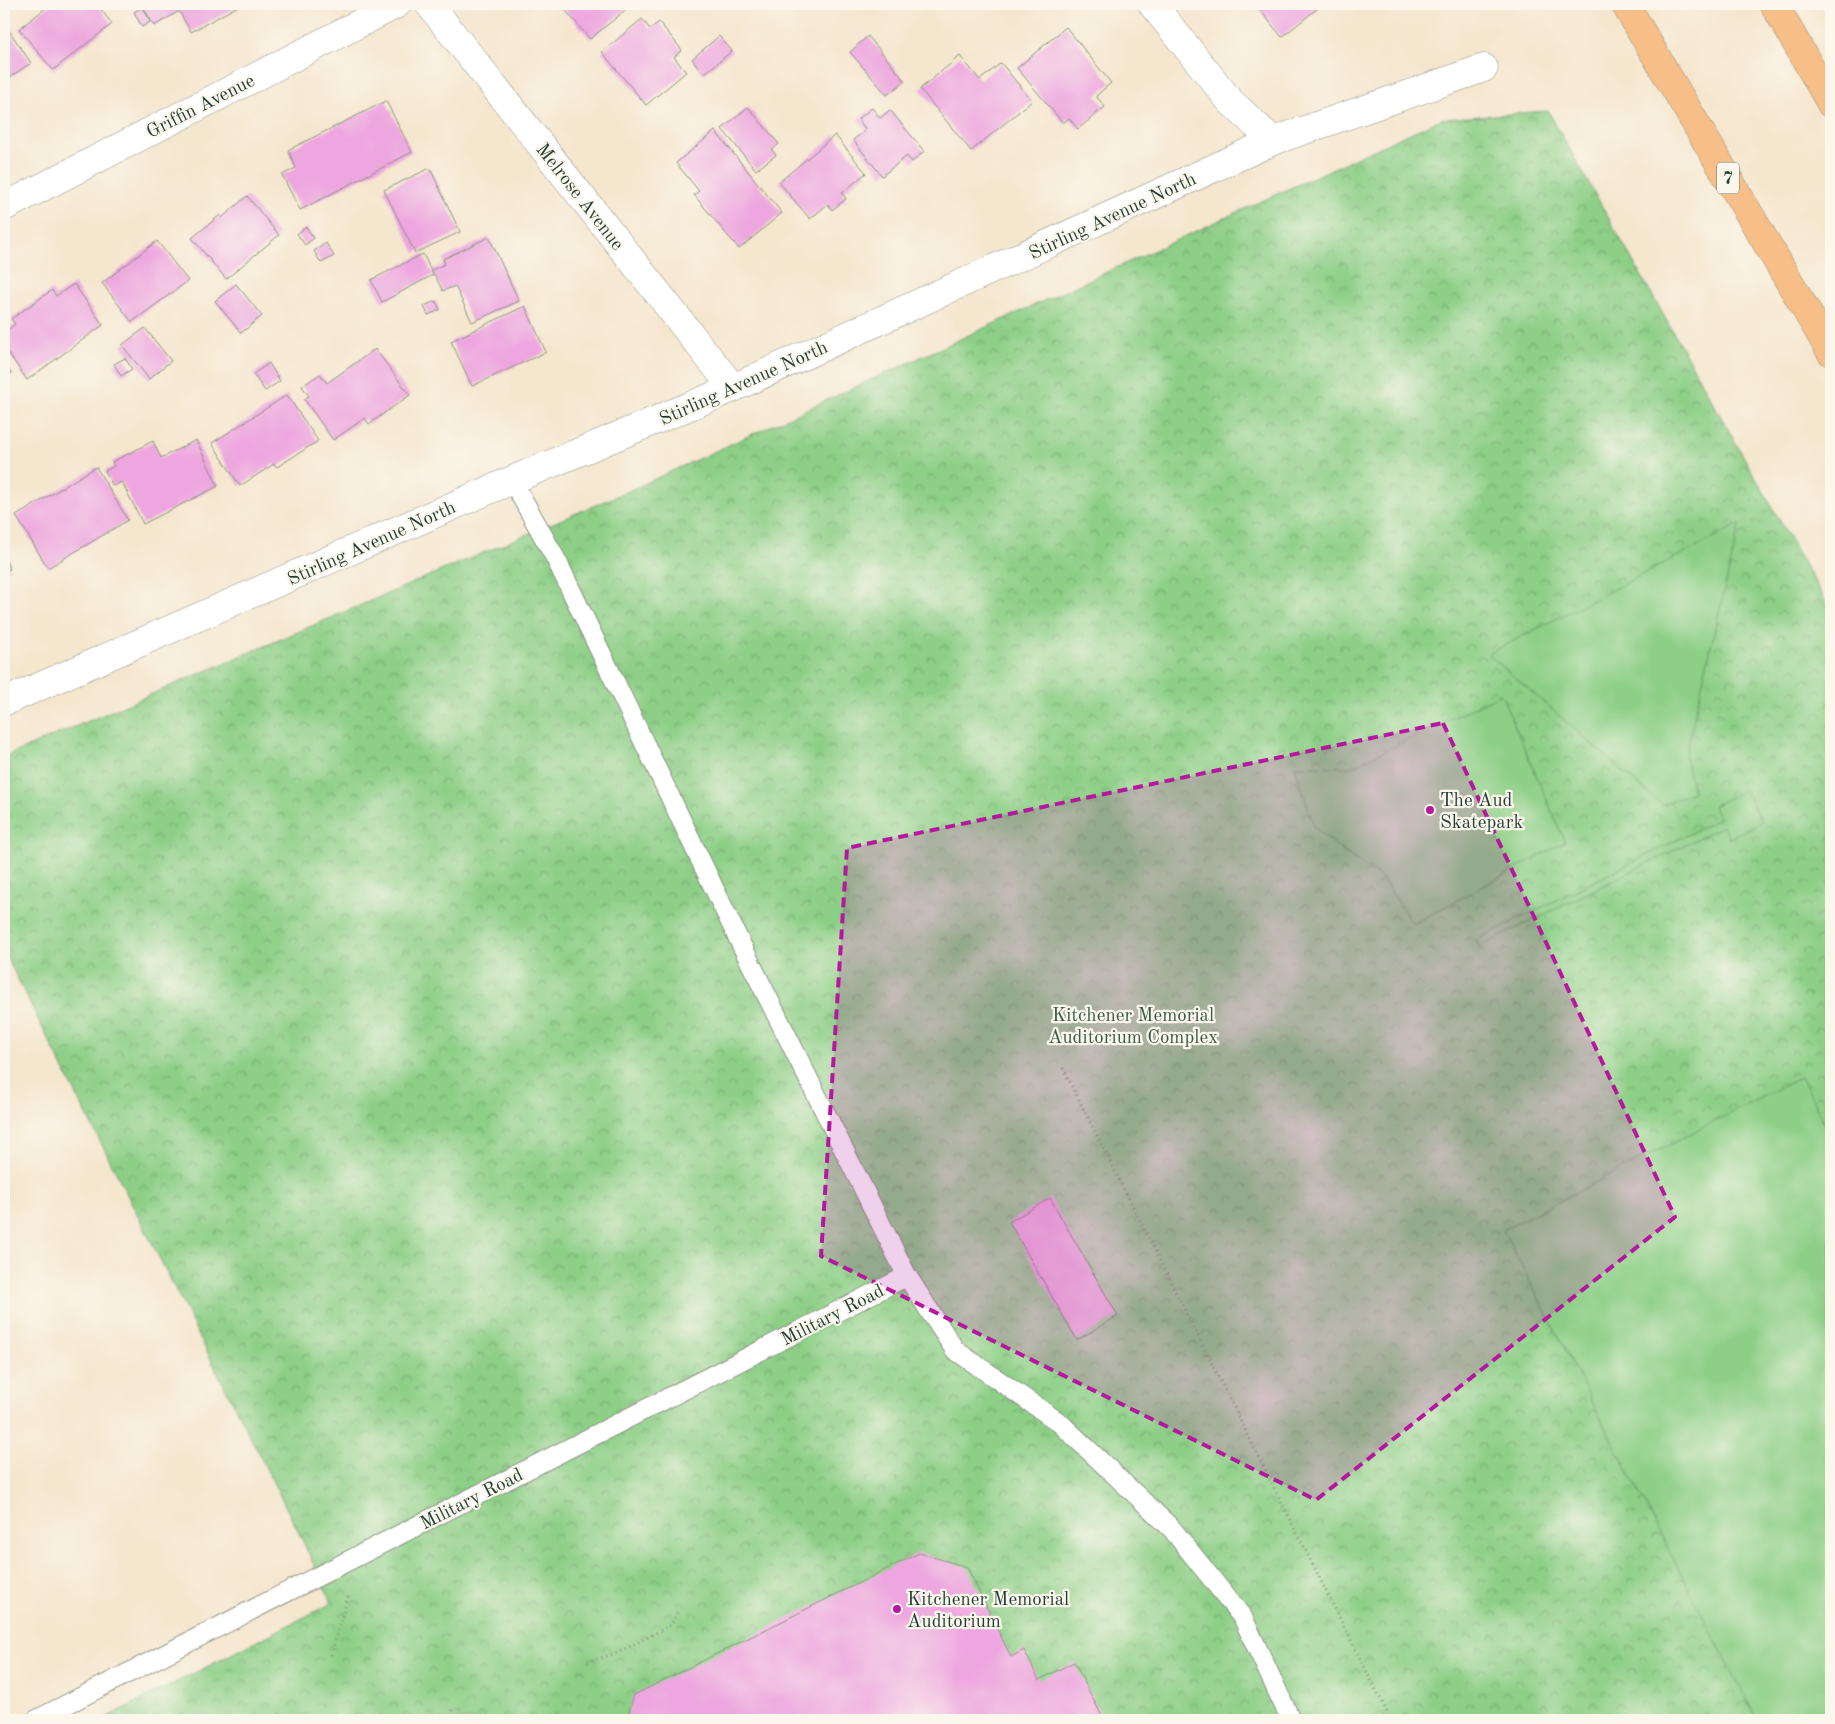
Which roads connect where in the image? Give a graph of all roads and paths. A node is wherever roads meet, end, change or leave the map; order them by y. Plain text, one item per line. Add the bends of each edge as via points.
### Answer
1 (397, 4) edge
2 (429, 4) edge
3 (1152, 4) edge
4 (1625, 4) edge
5 (1774, 4) edge
6 (1484, 68) dead end
7 (1831, 104) edge
8 (1273, 141) junction
9 (4, 207) edge
10 (1831, 352) edge
11 (733, 388) junction
12 (512, 480) junction
13 (4, 702) edge
14 (1063, 1068) dead end
15 (906, 1276) junction
16 (373, 1548) junction
17 (678, 1611) dead end
18 (331, 1654) dead end
19 (587, 1662) dead end
20 (453, 1709) dead end
21 (36, 1720) edge
22 (448, 1720) edge
23 (1291, 1720) edge
24 (1391, 1720) edge

1 - 9 street, Griffin Avenue
2 - 11 street, Melrose Avenue
3 - 8 street via 1230,101
4 - 10 highway, 7
5 - 7 highway
6 - 8 street, Stirling Avenue North
8 - 11 street, Stirling Avenue North
11 - 12 street, Stirling Avenue North
12 - 13 street, Stirling Avenue North
12 - 15 lane via 557,560
14 - 24 path
15 - 16 lane, Military Road
15 - 23 lane via 955,1350 1060,1423 1172,1529 1243,1618
16 - 18 path via 349,1594
16 - 21 lane, Military Road
17 - 19 path via 671,1625 617,1653
20 - 22 path

